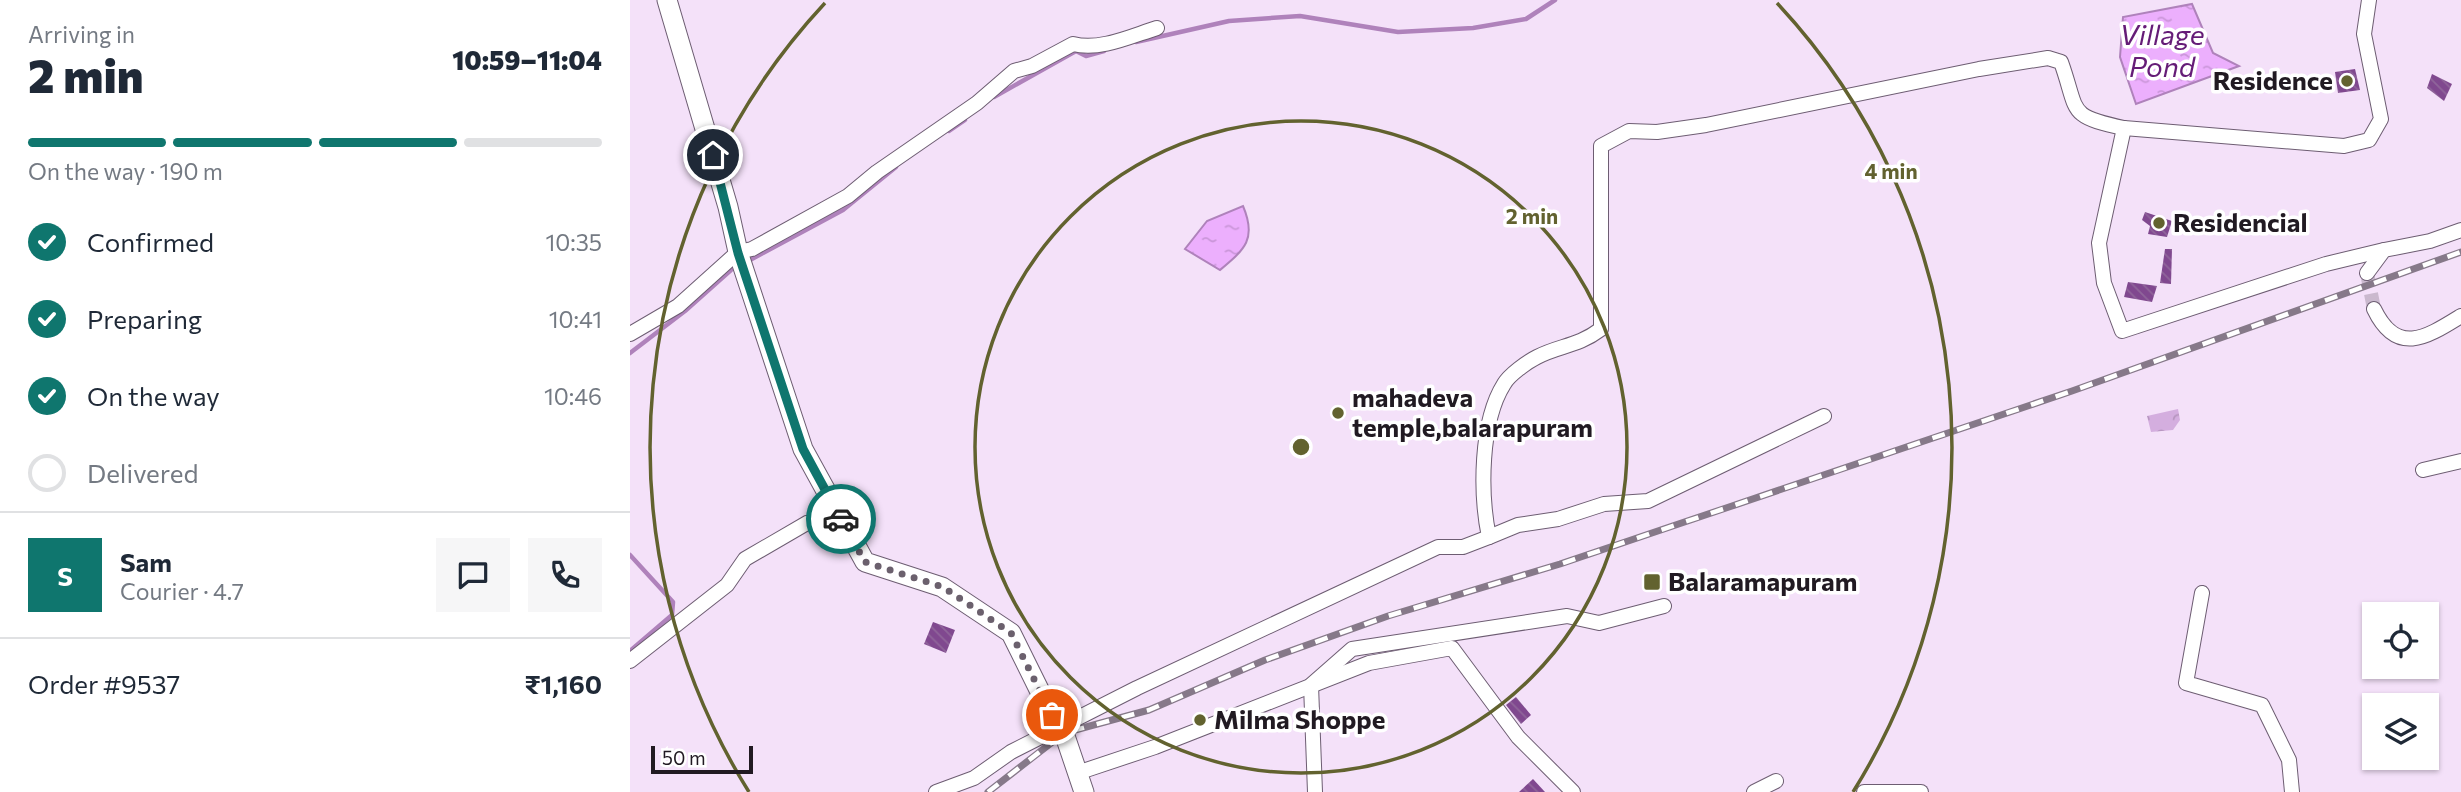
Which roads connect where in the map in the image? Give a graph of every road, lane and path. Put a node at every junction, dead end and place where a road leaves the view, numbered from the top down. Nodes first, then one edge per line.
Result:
1 (667, 0) edge
2 (2370, 0) edge
3 (1157, 27) dead end
4 (2124, 128) junction
5 (2461, 230) edge
6 (2384, 250) junction
7 (738, 253) junction
8 (2367, 273) dead end
9 (2374, 309) tunnel mouth
10 (2461, 316) edge
11 (630, 334) edge
12 (1824, 416) dead end
13 (2461, 461) edge
14 (2423, 470) dead end
15 (841, 519) junction
16 (1489, 537) junction
17 (2202, 593) dead end
18 (1664, 606) dead end
19 (630, 661) edge
20 (1311, 685) junction
21 (1058, 728) junction
22 (1077, 773) junction
23 (1776, 782) dead end
24 (936, 792) edge
25 (1084, 792) edge
26 (1315, 792) edge
27 (1573, 792) edge
28 (1754, 792) edge
29 (1864, 792) edge
30 (1922, 792) edge
31 (2292, 792) edge

1 - 7 main road
2 - 4 street
3 - 7 street
4 - 6 street
4 - 16 street
5 - 6 street
6 - 8 street
7 - 11 street
7 - 15 main road
9 - 10 street
12 - 16 street
13 - 14 street
15 - 19 street
15 - 21 main road
16 - 21 street
17 - 31 street
18 - 20 street
20 - 22 street
20 - 26 street
20 - 27 street
21 - 22 main road
21 - 24 street
22 - 25 main road
23 - 28 street
29 - 30 street

